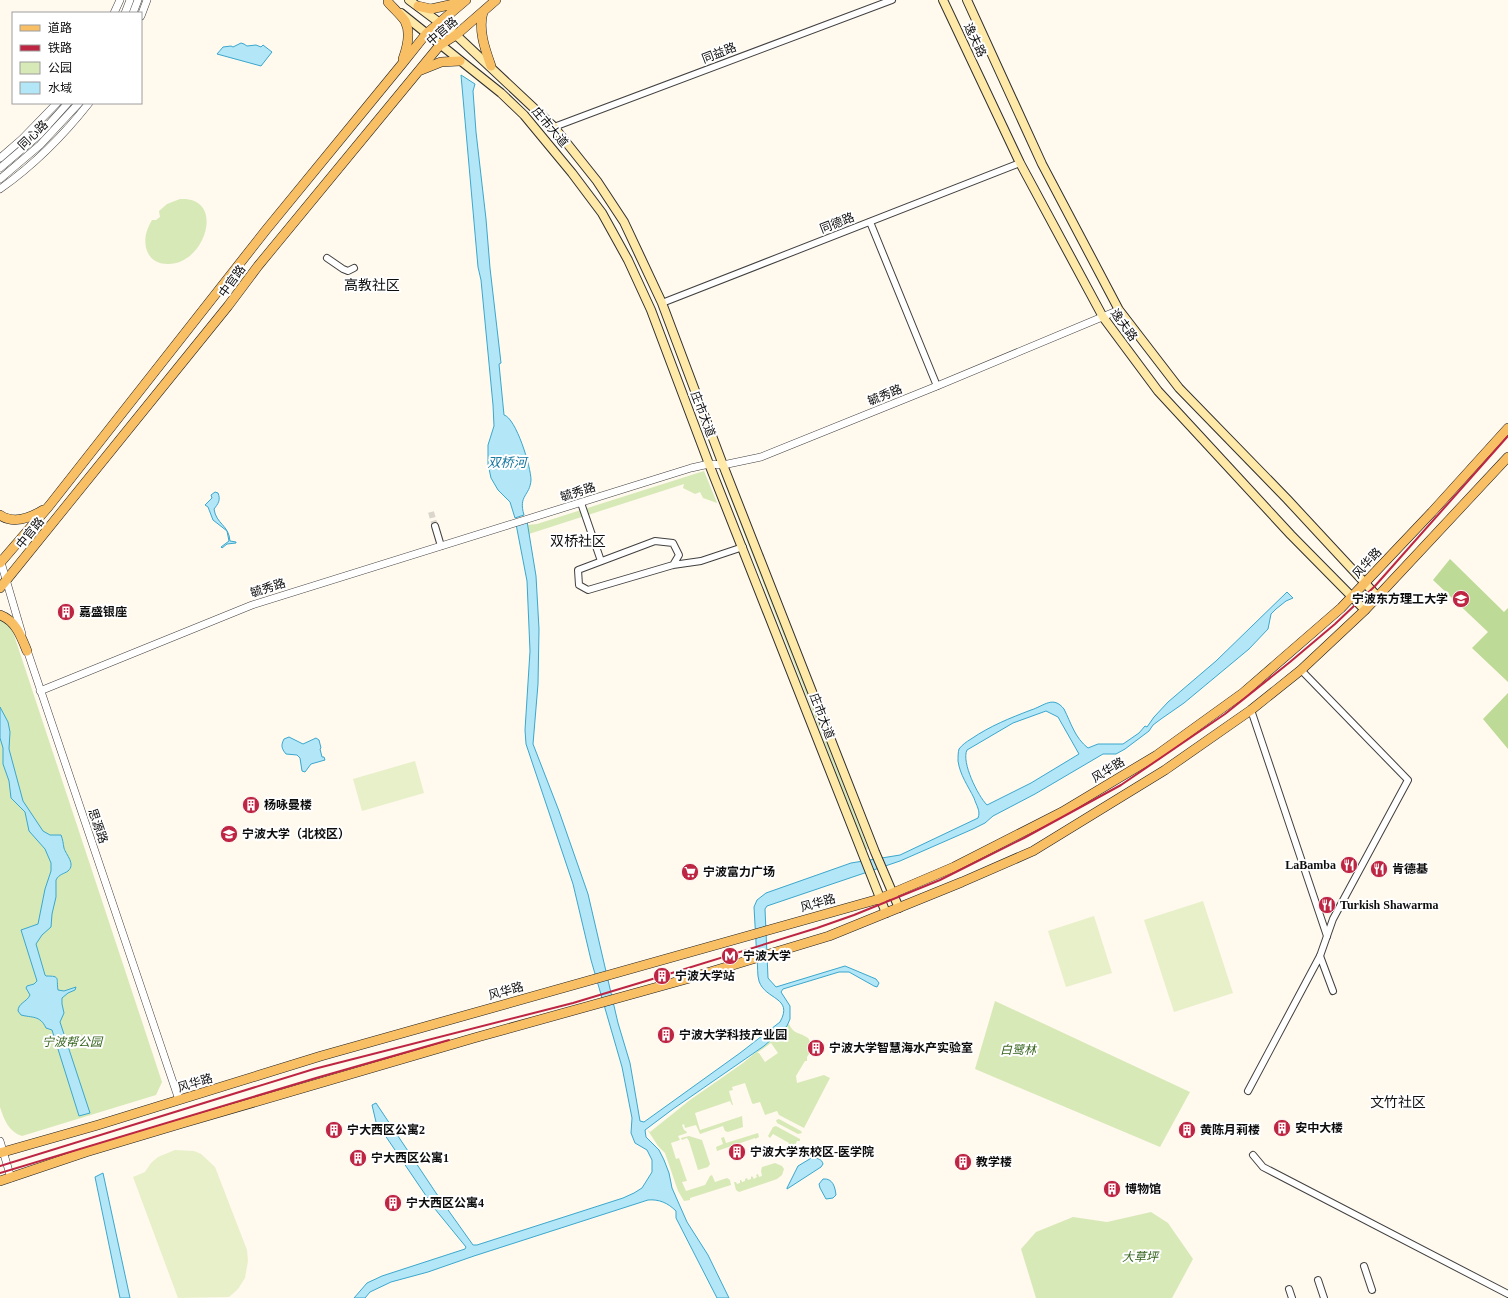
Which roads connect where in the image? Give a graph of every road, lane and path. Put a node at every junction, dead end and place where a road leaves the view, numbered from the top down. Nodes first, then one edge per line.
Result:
1 (120, 0) edge
2 (130, 0) edge
3 (138, 0) edge
4 (147, 0) edge
5 (409, 0) edge
6 (466, 0) edge
7 (496, 0) edge
8 (892, 0) edge
9 (943, 0) edge
10 (967, 0) edge
11 (386, 1) edge
12 (418, 6) junction
13 (114, 12) edge
14 (125, 12) edge
15 (133, 12) edge
16 (483, 12) junction
17 (142, 13) edge
18 (441, 22) junction
19 (426, 34) junction
20 (456, 35) junction
21 (440, 45) junction
22 (460, 61) junction
23 (402, 64) junction
24 (491, 66) junction
25 (418, 72) junction
26 (56, 104) edge
27 (67, 104) edge
28 (77, 104) edge
29 (88, 104) edge
30 (554, 127) junction
31 (0, 158) edge
32 (1020, 163) junction
33 (0, 168) edge
34 (0, 179) edge
35 (0, 189) edge
36 (870, 222) junction
37 (327, 258) dead end
38 (354, 268) dead end
39 (662, 303) junction
40 (1119, 310) junction
41 (1103, 317) junction
42 (937, 386) junction
43 (1508, 428) edge
44 (1508, 457) edge
45 (709, 464) junction
46 (723, 465) junction
47 (581, 503) junction
48 (49, 506) junction
49 (0, 515) edge
50 (435, 526) tunnel mouth
51 (441, 546) junction
52 (742, 547) junction
53 (0, 561) edge
54 (601, 561) junction
55 (673, 565) junction
56 (1365, 583) junction
57 (3, 585) edge
58 (1377, 596) junction
59 (1352, 597) junction
60 (1364, 610) junction
61 (0, 615) edge
62 (27, 651) junction
63 (1301, 670) junction
64 (40, 691) junction
65 (1251, 710) junction
66 (893, 894) junction
67 (879, 899) junction
68 (899, 908) junction
69 (886, 913) junction
70 (1327, 936) junction
71 (1320, 956) junction
72 (1334, 991) dead end
73 (1248, 1091) dead end
74 (179, 1100) junction
75 (0, 1141) edge
76 (2, 1152) edge
77 (1253, 1155) dead end
78 (11, 1178) junction
79 (0, 1181) edge
80 (1364, 1266) dead end
81 (1318, 1280) dead end
82 (1289, 1289) dead end
83 (1372, 1290) dead end
84 (1508, 1294) edge
85 (1292, 1298) edge
86 (1324, 1298) edge

1 - 13 street
2 - 14 street
3 - 15 street
4 - 17 street
5 - 12 main road, 庄市大道
6 - 12 main road
6 - 18 main road, 中官路
7 - 16 main road, 中官路
8 - 30 street, 同益路
9 - 32 main road, 逸夫路
10 - 40 main road, 逸夫路
11 - 19 main road, 庄市大道
11 - 23 main road
12 - 18 main road, 庄市大道
16 - 20 main road, 中官路
16 - 24 main road
18 - 19 main road, 中官路
18 - 20 main road, 庄市大道
19 - 21 main road, 庄市大道
19 - 23 main road, 中官路
20 - 21 main road, 中官路
20 - 24 main road, 庄市大道
21 - 22 main road, 庄市大道
21 - 25 main road, 中官路
22 - 25 main road
22 - 45 main road, 庄市大道
23 - 48 main road, 中官路
24 - 30 main road, 庄市大道
25 - 57 main road, 中官路
26 - 31 street
27 - 33 street, 同心路
28 - 34 street, 同心路
29 - 35 street
30 - 39 main road, 庄市大道
32 - 36 street, 同德路
32 - 41 main road, 逸夫路
36 - 39 street, 同德路
36 - 42 street
37 - 38 street
39 - 46 main road, 庄市大道
40 - 41 street, 毓秀路
40 - 56 main road, 逸夫路
41 - 42 street, 毓秀路
41 - 59 main road, 逸夫路
42 - 46 street, 毓秀路
43 - 56 main road, 风华路
44 - 58 main road
45 - 46 street, 毓秀路
45 - 47 street, 毓秀路
45 - 52 main road, 庄市大道
46 - 66 main road, 庄市大道
47 - 51 street, 毓秀路
47 - 54 street
48 - 49 main road
48 - 53 main road, 中官路
50 - 51 street
51 - 64 street, 毓秀路
52 - 55 street
52 - 67 main road, 庄市大道
53 - 57 street, 思源路
54 - 55 street
54 - 55 street
56 - 58 main road, 逸夫路
56 - 59 main road, 风华路
57 - 62 street, 思源路
58 - 60 main road
59 - 60 main road, 逸夫路
59 - 66 main road, 风华路
60 - 63 main road
61 - 62 main road
62 - 64 street, 思源路
63 - 65 main road
63 - 70 street
64 - 74 street, 思源路
65 - 68 main road
65 - 70 street
66 - 67 main road, 风华路
66 - 68 main road, 庄市大道
67 - 69 main road, 庄市大道
67 - 74 main road, 风华路
68 - 69 main road
69 - 78 main road
70 - 71 street
71 - 72 street
71 - 73 street
74 - 76 main road, 风华路
75 - 76 street
76 - 78 street
77 - 84 street
78 - 79 main road
80 - 83 street
81 - 86 street
82 - 85 street

